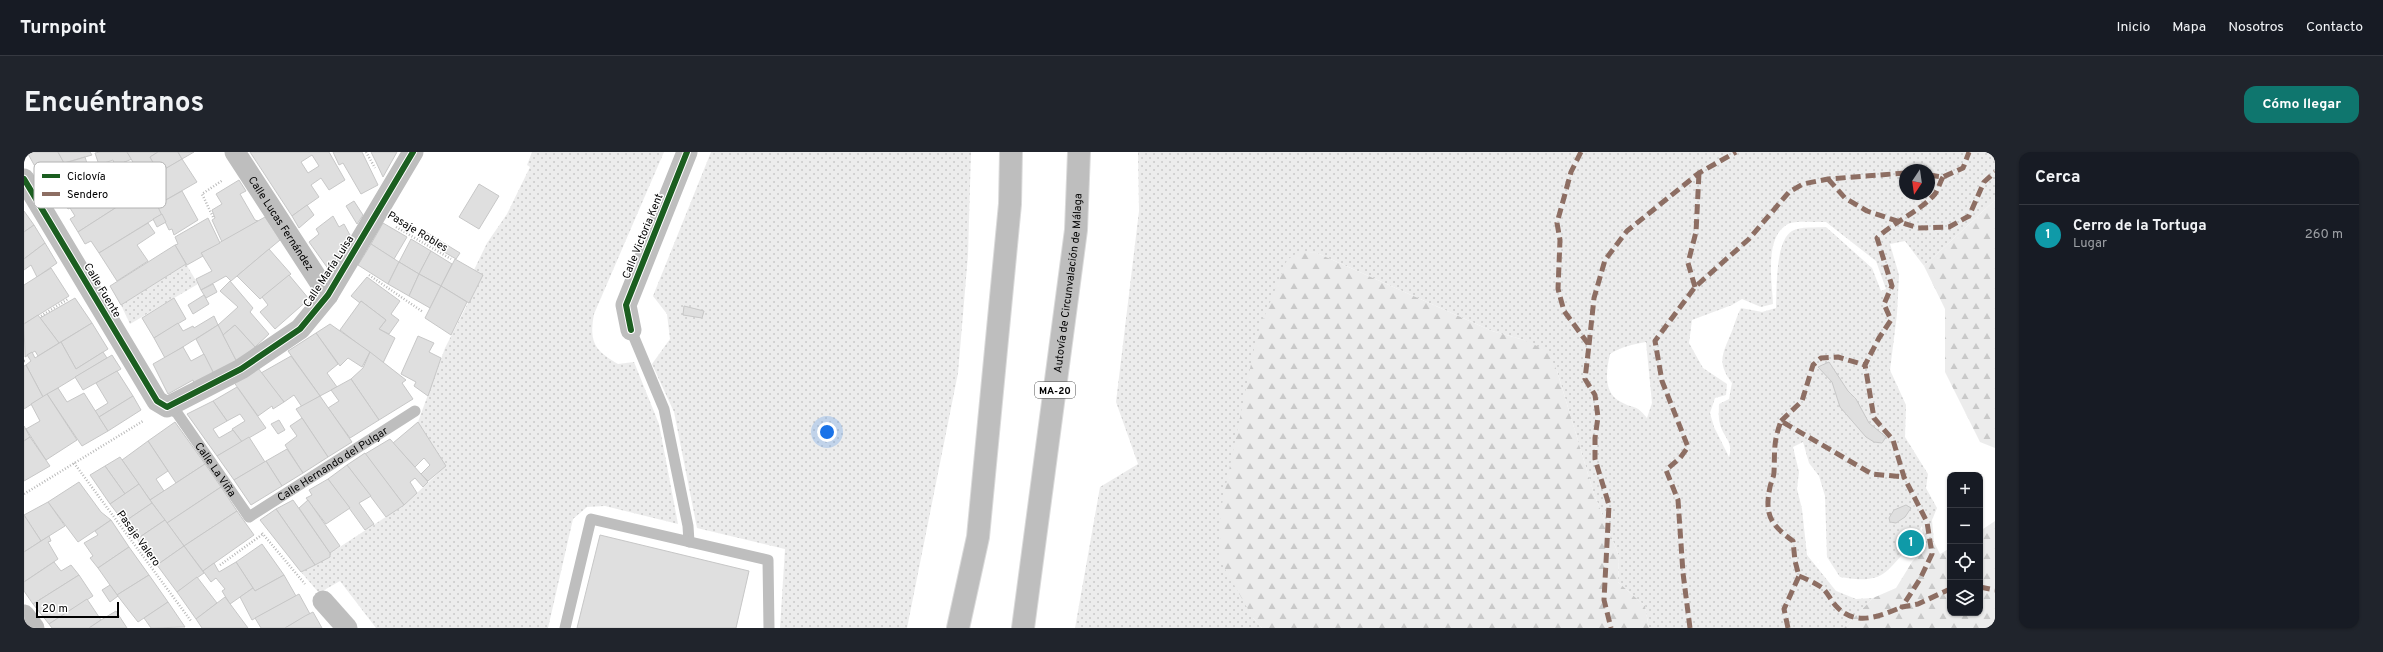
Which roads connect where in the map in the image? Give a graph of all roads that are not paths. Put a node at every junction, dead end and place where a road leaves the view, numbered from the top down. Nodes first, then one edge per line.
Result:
1 (235, 152) edge
2 (413, 152) edge
3 (687, 152) edge
4 (1011, 152) edge
5 (1079, 152) edge
6 (24, 179) edge
7 (34, 195) edge
8 (42, 208) edge
9 (328, 295) junction
10 (630, 330) joint
11 (167, 407) junction
12 (414, 411) dead end
13 (249, 516) joint
14 (689, 542) junction
15 (322, 601) road end
16 (24, 615) edge
17 (34, 628) edge
18 (347, 628) edge
19 (565, 628) edge
20 (769, 628) edge
21 (958, 628) edge
22 (1023, 628) edge

1 - 9 street, Calle Lucas Fernández
2 - 9 street, Calle María Luisa
3 - 10 street, Calle Victoria Kent
4 - 21 highway
5 - 22 highway, Autovía de Circunvalación de Málaga / MA-20
6 - 7 street, Calle Fuente
8 - 11 street, Calle Fuente
9 - 11 street, Calle María Luisa
10 - 14 lane
11 - 13 lane, Calle La Viña
12 - 13 lane, Calle Hernando del Pulgar
14 - 19 lane
14 - 20 lane
15 - 18 street
16 - 17 street

